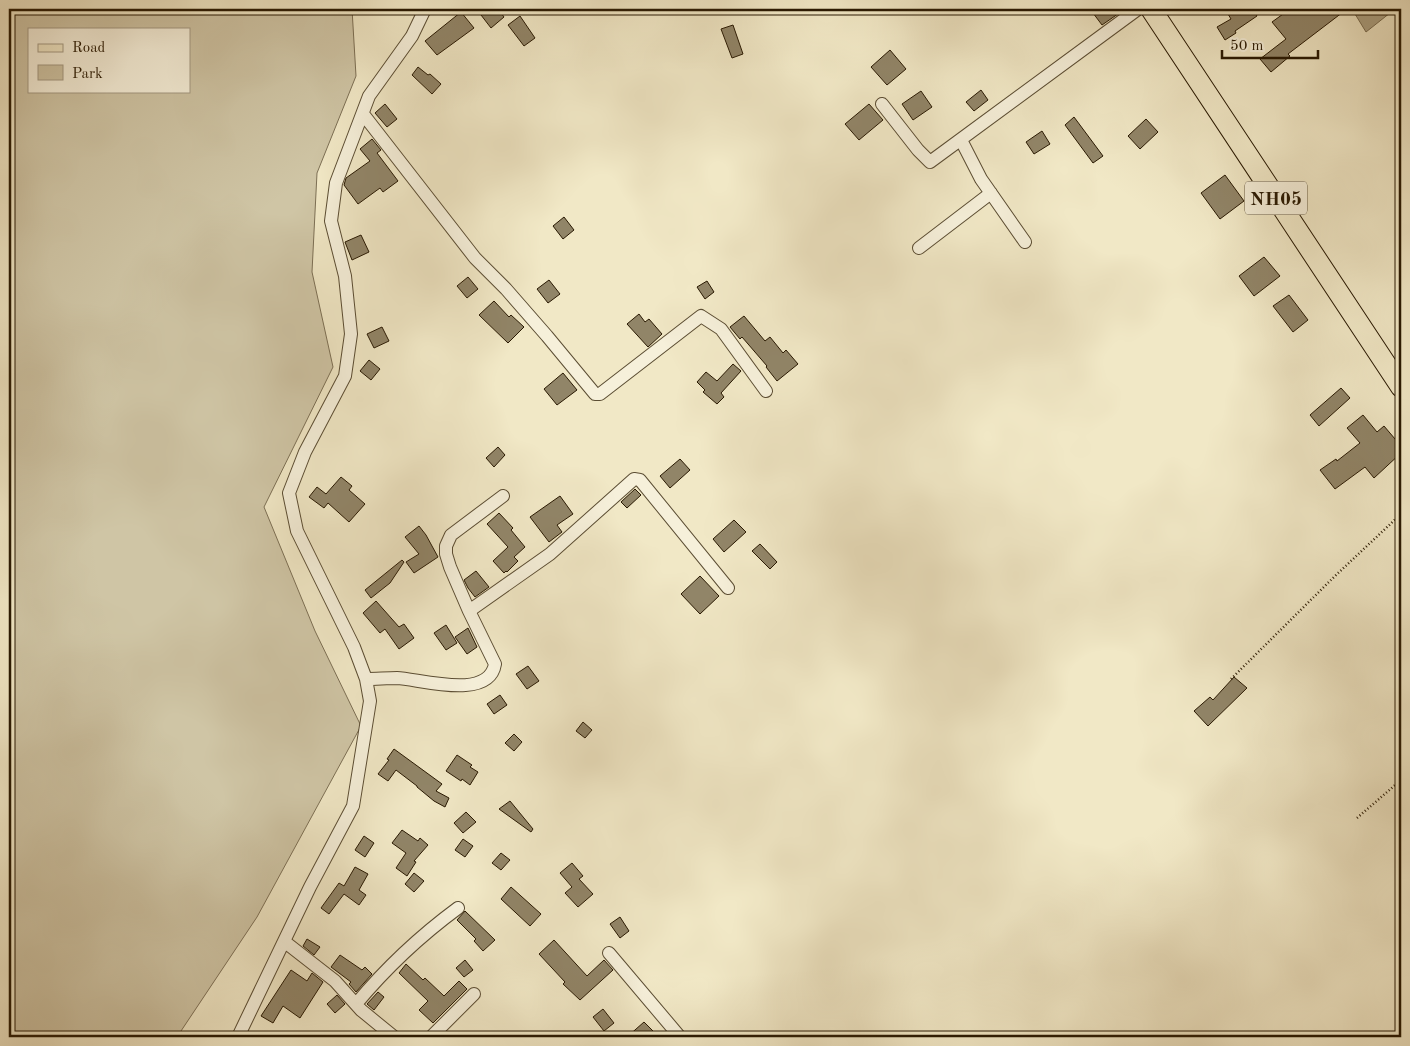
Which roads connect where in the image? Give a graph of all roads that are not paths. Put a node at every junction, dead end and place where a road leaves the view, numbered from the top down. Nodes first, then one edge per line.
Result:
1 (425, 9) edge
2 (1138, 9) edge
3 (1151, 9) edge
4 (882, 104) dead end
5 (363, 114) junction
6 (961, 140) junction
7 (991, 193) junction
8 (1025, 242) dead end
9 (919, 248) dead end
10 (1401, 387) edge
11 (766, 391) dead end
12 (503, 496) dead end
13 (728, 588) dead end
14 (469, 611) junction
15 (366, 679) junction
16 (458, 908) dead end
17 (285, 942) junction
18 (609, 953) dead end
19 (474, 994) dead end
20 (356, 1004) junction
21 (440, 1035) edge
22 (238, 1037) edge
23 (394, 1037) edge
24 (680, 1037) edge

1 - 5 street
2 - 6 street
3 - 10 main road, NH05
4 - 6 street
5 - 11 street
5 - 15 street
6 - 7 street
7 - 8 street
7 - 9 street
12 - 14 street
13 - 14 street
14 - 15 street
15 - 17 street
16 - 20 street
17 - 20 street
17 - 22 street
18 - 24 street
19 - 21 street
20 - 23 street

